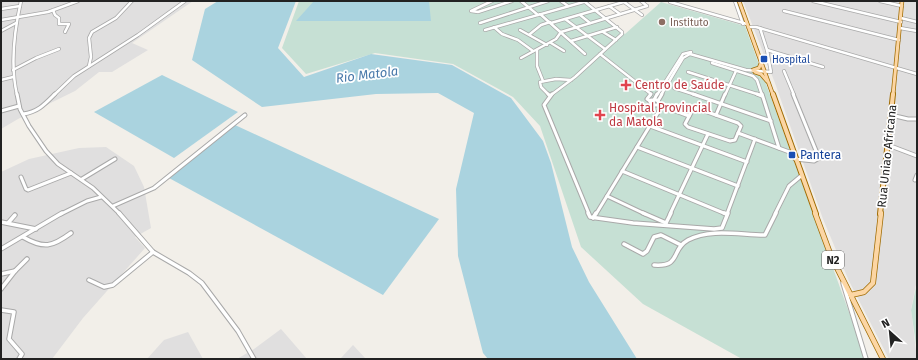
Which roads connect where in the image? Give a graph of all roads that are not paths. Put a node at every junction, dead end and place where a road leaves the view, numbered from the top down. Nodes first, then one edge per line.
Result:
1 (21, 1) edge
2 (67, 1) edge
3 (78, 1) edge
4 (132, 1) edge
5 (185, 1) edge
6 (492, 1) edge
7 (512, 1) edge
8 (521, 1) edge
9 (548, 1) edge
10 (561, 1) edge
11 (627, 1) edge
12 (641, 1) edge
13 (671, 1) edge
14 (735, 1) edge
15 (739, 1) edge
16 (813, 1) edge
17 (880, 1) edge
18 (902, 1) edge
19 (584, 2) edge
20 (624, 2) junction
21 (20, 6) junction
22 (63, 6) junction
23 (568, 6) junction
24 (610, 6) junction
25 (902, 6) junction
26 (528, 7) junction
27 (1, 9) edge
28 (53, 10) junction
29 (595, 10) junction
30 (635, 10) junction
31 (784, 11) dead end
32 (620, 14) junction
33 (539, 15) junction
34 (580, 15) junction
35 (642, 15) dead end
36 (17, 18) junction
37 (565, 19) junction
38 (606, 19) junction
39 (1, 20) edge
40 (901, 20) junction
41 (917, 22) edge
42 (16, 23) junction
43 (480, 23) dead end
44 (550, 23) junction
45 (590, 23) junction
46 (743, 24) junction
47 (748, 26) junction
48 (494, 27) junction
49 (617, 27) junction
50 (576, 28) junction
51 (760, 28) junction
52 (900, 28) junction
53 (485, 30) dead end
54 (520, 30) dead end
55 (1, 31) edge
56 (917, 31) edge
57 (65, 32) dead end
58 (560, 32) junction
59 (603, 32) junction
60 (530, 34) junction
61 (586, 36) junction
62 (616, 40) junction
63 (899, 40) junction
64 (571, 41) junction
65 (551, 43) junction
66 (547, 45) junction
67 (59, 49) dead end
68 (605, 49) junction
69 (537, 50) junction
70 (767, 50) junction
71 (534, 51) junction
72 (564, 51) dead end
73 (585, 54) dead end
74 (600, 54) junction
75 (521, 58) dead end
76 (761, 62) junction
77 (712, 64) dead end
78 (89, 66) junction
79 (823, 67) dead end
80 (896, 67) junction
81 (13, 70) junction
82 (736, 71) junction
83 (754, 71) junction
84 (764, 71) junction
85 (784, 71) dead end
86 (688, 72) dead end
87 (917, 74) edge
88 (13, 77) junction
89 (1, 80) edge
90 (571, 80) junction
91 (543, 82) junction
92 (769, 83) junction
93 (730, 85) junction
94 (674, 88) dead end
95 (550, 96) junction
96 (763, 96) junction
97 (654, 100) junction
98 (650, 101) junction
99 (658, 101) junction
100 (721, 104) junction
101 (19, 106) junction
102 (660, 106) junction
103 (1, 111) edge
104 (23, 114) junction
105 (246, 115) dead end
106 (716, 115) junction
107 (890, 115) junction
108 (689, 116) junction
109 (917, 119) edge
110 (771, 121) junction
111 (650, 126) junction
112 (738, 133) junction
113 (708, 134) junction
114 (755, 139) junction
115 (888, 145) junction
116 (702, 146) junction
117 (637, 148) junction
118 (779, 148) junction
119 (792, 153) junction
120 (917, 156) edge
121 (115, 159) dead end
122 (795, 159) junction
123 (747, 162) junction
124 (692, 168) junction
125 (622, 171) junction
126 (71, 173) junction
127 (917, 175) edge
128 (801, 176) junction
129 (21, 177) dead end
130 (82, 179) junction
131 (915, 180) dead end
132 (738, 186) junction
133 (98, 193) junction
134 (679, 194) junction
135 (607, 196) junction
136 (101, 197) junction
137 (94, 199) junction
138 (113, 206) junction
139 (727, 214) junction
140 (15, 215) dead end
141 (593, 218) junction
142 (1, 222) edge
143 (8, 223) junction
144 (666, 224) junction
145 (36, 229) junction
146 (71, 233) dead end
147 (23, 237) junction
148 (624, 244) dead end
149 (681, 245) junction
150 (1, 249) edge
151 (153, 252) junction
152 (27, 259) dead end
153 (654, 265) dead end
154 (15, 271) junction
155 (1, 274) edge
156 (841, 277) junction
157 (89, 280) dead end
158 (1, 289) edge
159 (851, 295) junction
160 (1, 310) edge
161 (253, 357) edge
162 (19, 359) edge
163 (247, 359) edge
164 (866, 359) edge
165 (883, 359) edge

1 - 21 street
2 - 22 street
3 - 22 street
4 - 78 street
5 - 78 street
6 - 7 street
8 - 26 street
9 - 26 street
10 - 23 street
11 - 20 street
12 - 30 street
13 - 46 street
14 - 46 street
15 - 47 main road, N2
16 - 40 street
17 - 25 street
18 - 25 main road, Rua Uniao Africana
19 - 23 street
19 - 29 street
20 - 24 street
20 - 30 street
21 - 27 street
21 - 36 street
22 - 28 street
23 - 33 street
24 - 29 street
24 - 32 street
25 - 40 main road, Rua Uniao Africana
26 - 33 street
26 - 43 street
28 - 36 street
28 - 57 street
29 - 34 street
29 - 38 street
30 - 32 street
30 - 35 street
31 - 63 street
32 - 38 street
33 - 44 street
33 - 48 street
34 - 37 street
34 - 45 street
36 - 39 street
36 - 42 street
37 - 44 street
37 - 50 street
38 - 45 street
38 - 49 street
40 - 41 street
40 - 52 main road, Rua Uniao Africana
42 - 55 street
42 - 81 street
44 - 58 street
44 - 60 street
45 - 50 street
46 - 47 street
47 - 51 street
47 - 76 main road, N2
48 - 53 street
48 - 71 street
49 - 59 street
49 - 62 street
50 - 58 street
50 - 61 street
51 - 70 street
51 - 80 street
52 - 56 street
52 - 63 main road, Rua Uniao Africana
54 - 60 street
58 - 64 street
58 - 65 street
59 - 61 street
59 - 62 street
60 - 66 street
61 - 64 street
61 - 68 street
62 - 68 street
63 - 80 main road, Rua Uniao Africana
64 - 73 street
65 - 66 street
65 - 72 street
66 - 69 street
67 - 81 street
68 - 74 street
69 - 71 street
69 - 91 street
70 - 79 street
70 - 84 street
71 - 75 street
74 - 90 street
74 - 98 street
76 - 83 main road
76 - 84 main road, N2
77 - 82 street
78 - 104 street
80 - 87 street
80 - 107 main road, Rua Uniao Africana
81 - 88 street
82 - 93 street
82 - 96 street
83 - 84 street
83 - 92 main road
83 - 97 street
83 - 99 street
84 - 92 main road, N2
85 - 122 street
86 - 93 street
88 - 89 street
88 - 101 street
90 - 91 street
90 - 95 street
91 - 95 street
92 - 119 main road, N2
93 - 96 street
93 - 100 street
94 - 100 street
95 - 141 street
96 - 110 street
97 - 98 street
97 - 99 street
98 - 102 street
99 - 102 street
100 - 106 street
100 - 110 street
101 - 103 street
101 - 104 street
102 - 108 street
102 - 111 street
104 - 126 street
105 - 138 street
106 - 108 street
106 - 112 street
107 - 109 street
107 - 115 main road, Rua Uniao Africana
108 - 113 street
110 - 118 street
111 - 116 street
111 - 117 street
112 - 113 street
112 - 114 street
113 - 116 street
114 - 118 street
114 - 123 street
115 - 120 street
115 - 159 main road, Rua Uniao Africana
116 - 123 street
116 - 124 street
117 - 124 street
117 - 125 street
118 - 119 street
119 - 122 main road, N2
121 - 130 street
122 - 128 main road, N2
123 - 132 street
124 - 132 street
124 - 134 street
125 - 134 street
125 - 135 street
126 - 129 street
126 - 130 street
127 - 131 street
128 - 149 street
128 - 156 main road, N2
130 - 133 street
132 - 139 street
133 - 136 street
133 - 137 street
134 - 139 street
134 - 144 street
135 - 141 street
135 - 144 street
136 - 137 street
136 - 138 street
137 - 145 street
138 - 151 street
139 - 144 street
140 - 143 street
141 - 144 street
142 - 143 street
143 - 145 street
145 - 147 street
146 - 147 street
147 - 150 street
148 - 149 street
149 - 153 street
151 - 157 street
151 - 161 street
152 - 154 street
154 - 155 street
154 - 158 street
156 - 159 main road, N2
156 - 164 street
159 - 165 main road, N2
160 - 162 street
161 - 163 street

